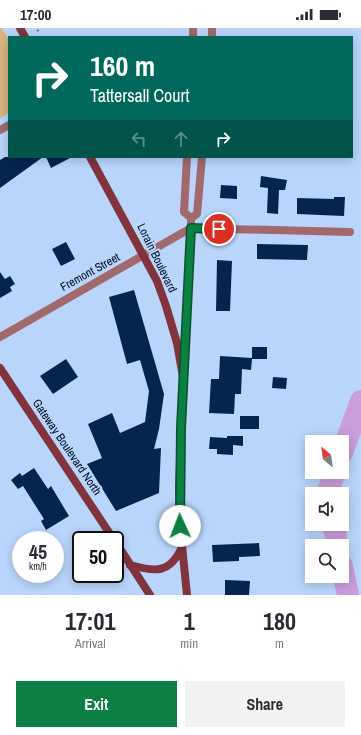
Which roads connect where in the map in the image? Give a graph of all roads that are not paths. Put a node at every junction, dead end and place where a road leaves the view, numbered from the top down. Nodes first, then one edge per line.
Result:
1 (91, 158) edge
2 (187, 158) edge
3 (202, 158) edge
4 (191, 218) junction
5 (191, 228) junction
6 (350, 232) dead end
7 (144, 256) junction
8 (0, 337) edge
9 (0, 368) edge
10 (184, 377) junction
11 (108, 531) edge
12 (182, 546) junction
13 (124, 555) edge
14 (130, 564) junction
15 (150, 595) edge
16 (187, 595) edge

1 - 7 main road, Lorain Boulevard
2 - 4 street
3 - 4 street
4 - 5 street
5 - 6 street
5 - 7 street, Fremont Street
5 - 10 street
7 - 8 street, Fremont Street
7 - 10 main road, Lorain Boulevard
9 - 11 main road, Gateway Boulevard North
10 - 12 main road, Lorain Boulevard
12 - 14 main road
12 - 16 main road, Lorain Boulevard
13 - 14 main road, Gateway Boulevard North
14 - 15 main road, Gateway Boulevard North

